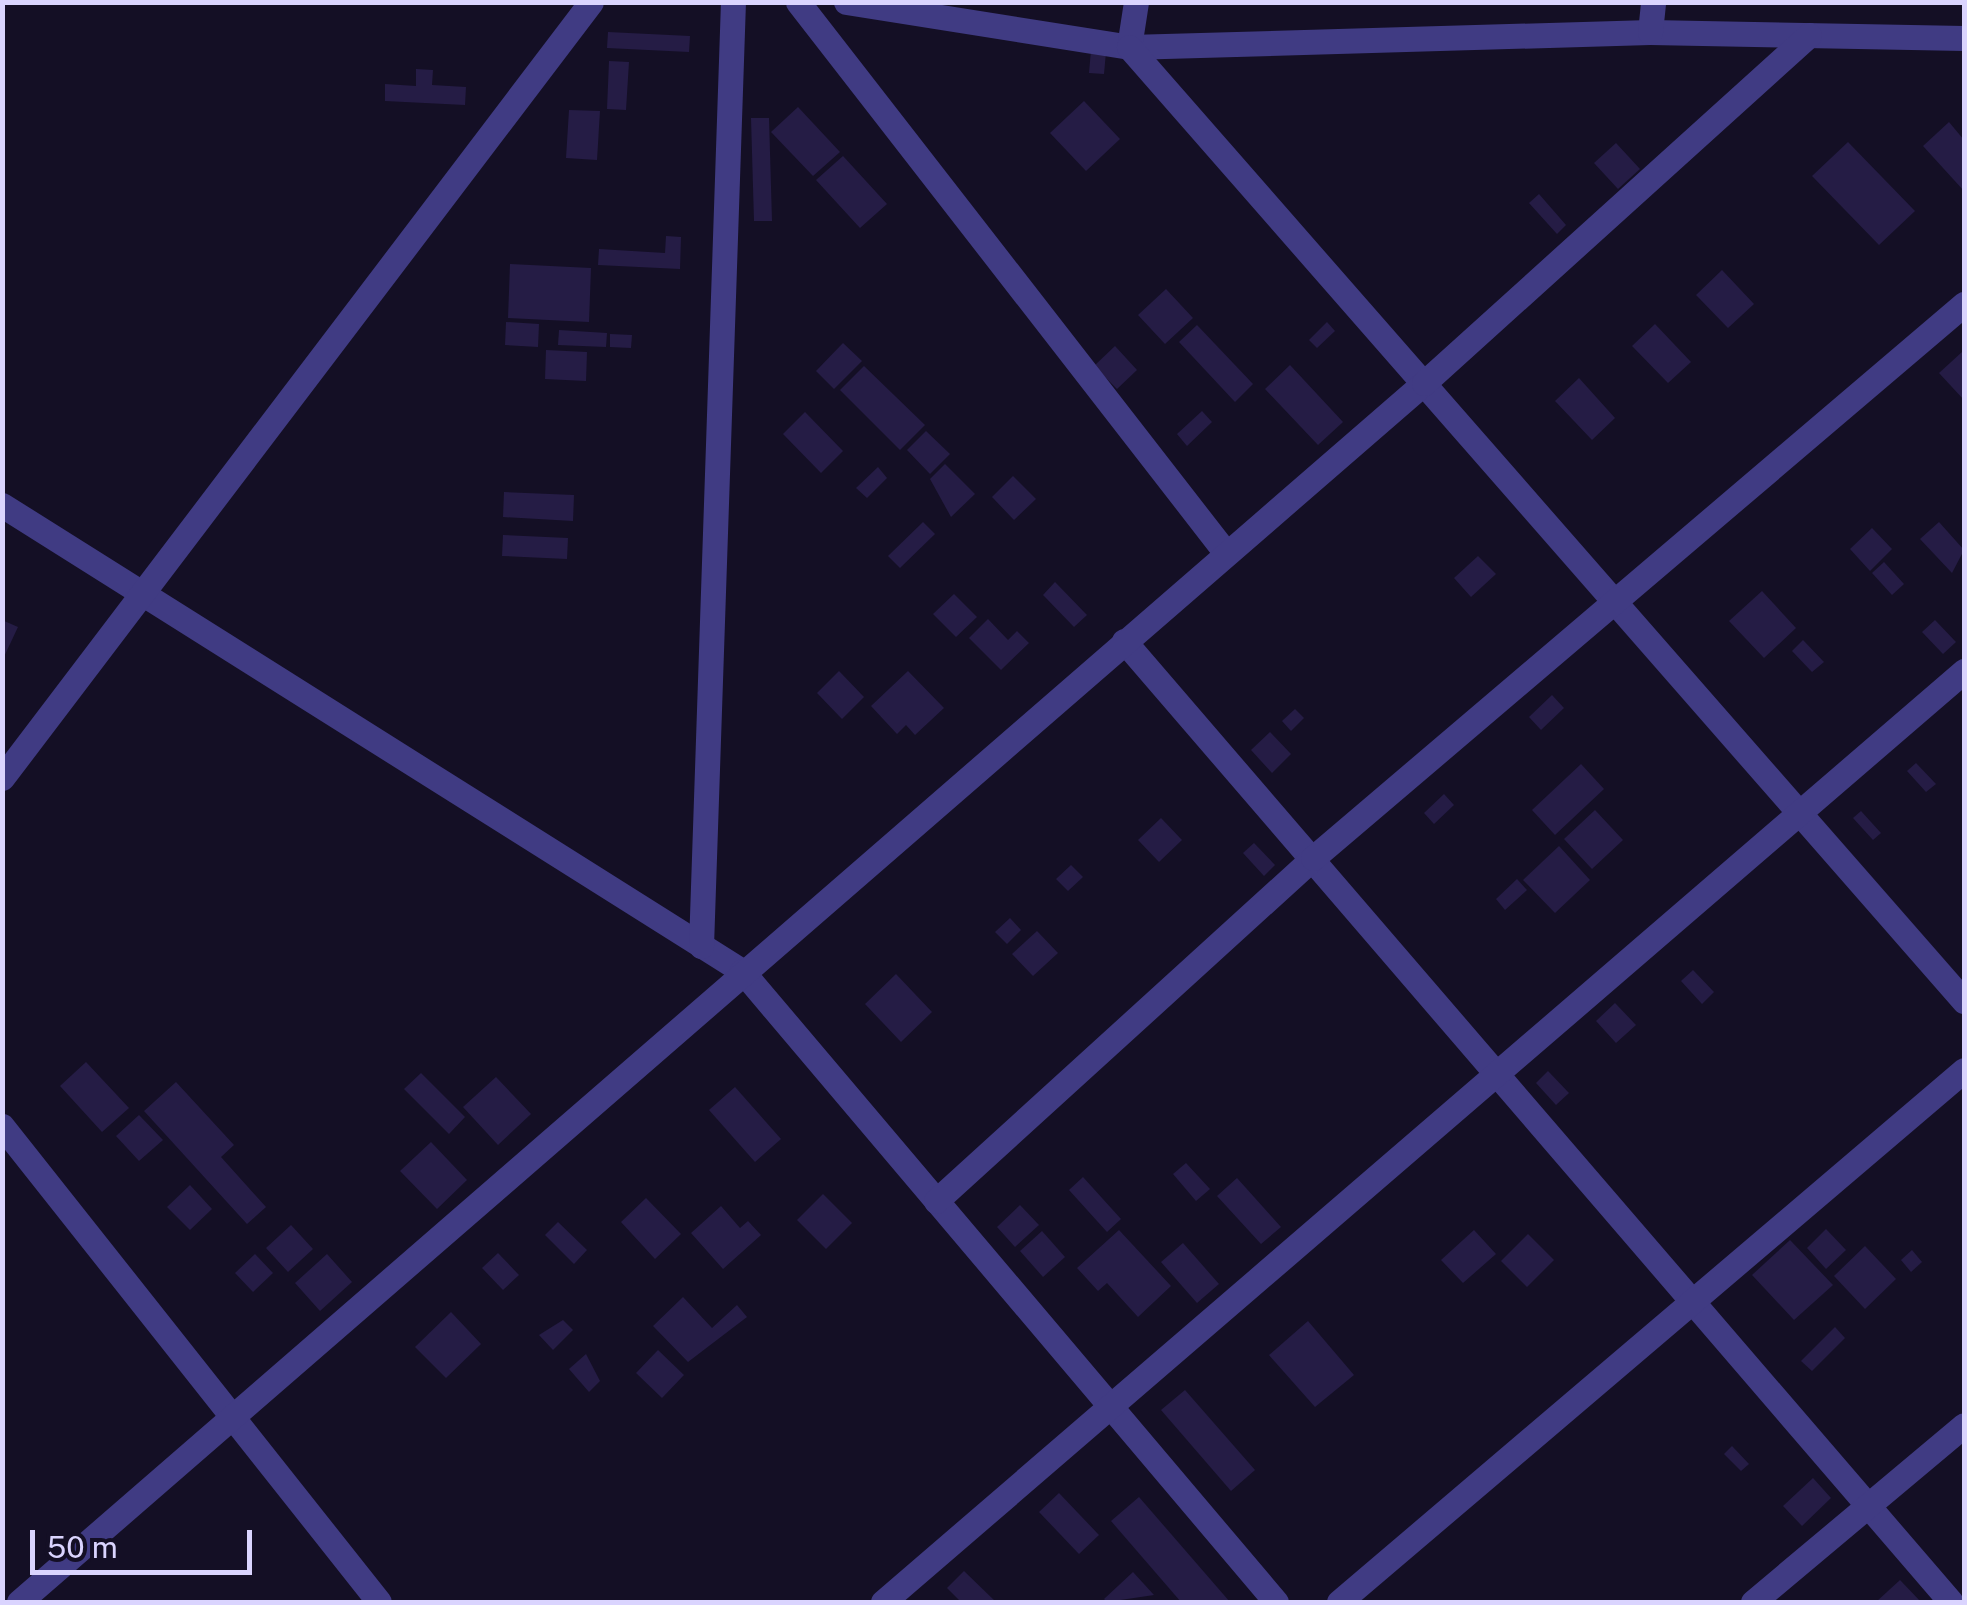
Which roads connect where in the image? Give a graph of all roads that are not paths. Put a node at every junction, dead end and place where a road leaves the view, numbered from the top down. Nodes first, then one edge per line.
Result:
1 (591, 2) edge
2 (733, 2) edge
3 (798, 2) edge
4 (846, 2) edge
5 (1136, 2) edge
6 (1653, 2) edge
7 (1650, 32) junction
8 (1809, 35) junction
9 (1964, 38) edge
10 (1129, 47) junction
11 (1964, 304) edge
12 (1424, 384) junction
13 (2, 505) edge
14 (1226, 553) junction
15 (142, 595) junction
16 (1616, 602) junction
17 (1124, 642) junction
18 (1964, 671) edge
19 (2, 778) edge
20 (1800, 814) junction
21 (1313, 858) junction
22 (702, 946) junction
23 (742, 971) junction
24 (1964, 1001) edge
25 (1964, 1070) edge
26 (1497, 1073) junction
27 (2, 1126) edge
28 (936, 1201) junction
29 (1692, 1301) junction
30 (1110, 1406) junction
31 (234, 1420) junction
32 (1964, 1425) edge
33 (1868, 1506) junction
34 (19, 1602) edge
35 (379, 1602) edge
36 (883, 1602) edge
37 (1276, 1602) edge
38 (1338, 1602) edge
39 (1754, 1602) edge
40 (1951, 1602) edge

1 - 15 street
2 - 22 street
3 - 14 street
4 - 10 street
5 - 10 street
6 - 7 street
7 - 8 street
7 - 10 street
8 - 9 street
8 - 12 street
10 - 12 street
11 - 16 street
12 - 14 street
12 - 16 street
13 - 15 street
14 - 17 street
15 - 19 street
15 - 22 street
16 - 20 street
16 - 21 street
17 - 21 street
17 - 23 street
18 - 20 street
20 - 24 street
20 - 26 street
21 - 26 street
21 - 28 street
22 - 23 street
23 - 28 street
23 - 31 street
25 - 29 street
26 - 29 street
26 - 30 street
27 - 31 street
28 - 30 street
29 - 33 street
29 - 38 street
30 - 36 street
30 - 37 street
31 - 34 street
31 - 35 street
32 - 33 street
33 - 39 street
33 - 40 street

